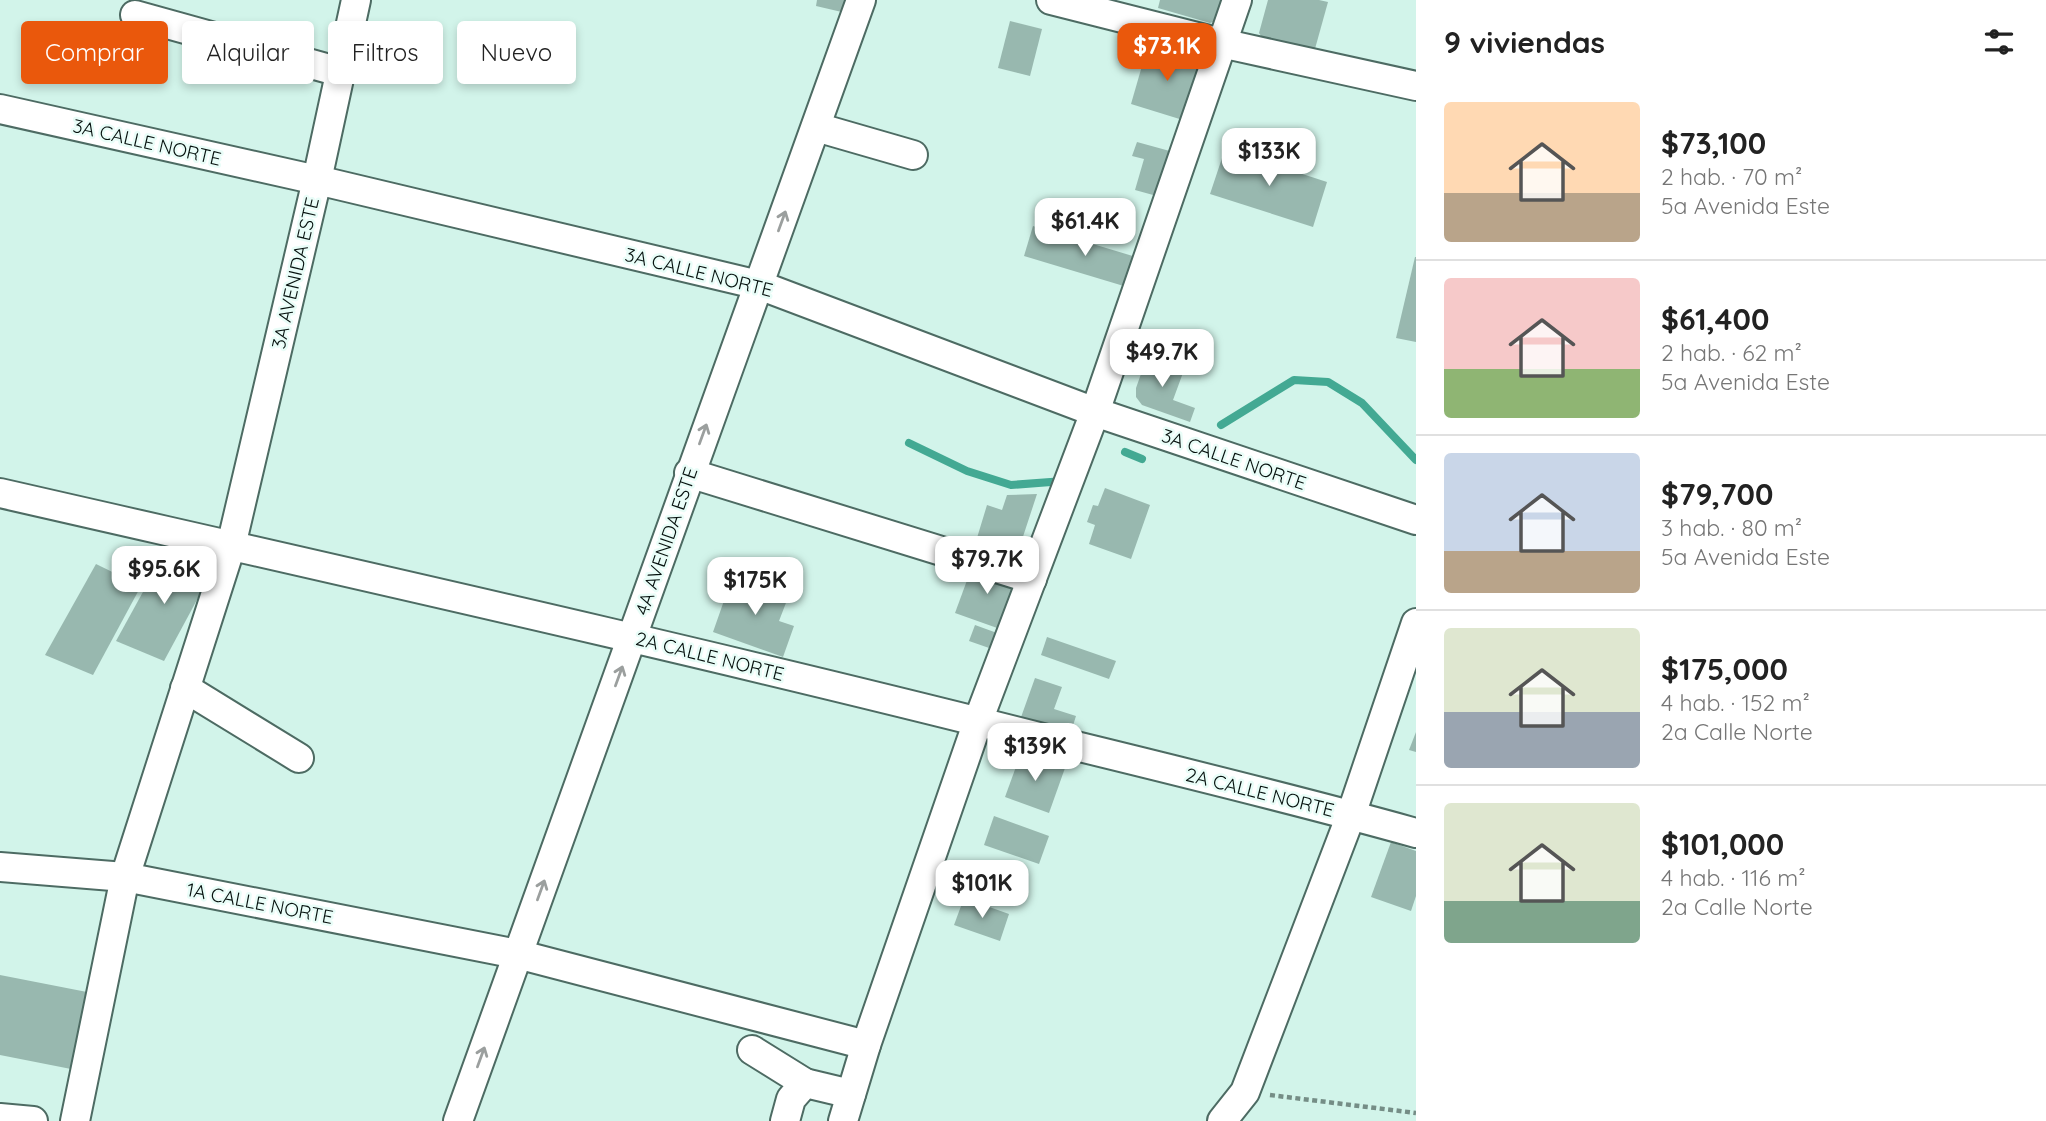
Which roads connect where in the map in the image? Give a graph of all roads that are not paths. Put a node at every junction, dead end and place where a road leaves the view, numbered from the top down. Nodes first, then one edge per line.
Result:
1 (356, 0) edge
2 (861, 0) edge
3 (1051, 0) edge
4 (1237, 0) edge
5 (135, 15) dead end
6 (351, 21) edge
7 (1222, 43) junction
8 (328, 69) edge
9 (337, 84) edge
10 (1416, 86) edge
11 (0, 109) edge
12 (816, 127) junction
13 (913, 155) dead end
14 (317, 180) junction
15 (759, 285) junction
16 (1095, 412) junction
17 (689, 473) junction
18 (0, 494) edge
19 (1416, 520) edge
20 (231, 546) junction
21 (1032, 579) junction
22 (1416, 623) edge
23 (633, 638) junction
24 (1408, 677) edge
25 (185, 688) junction
26 (978, 721) junction
27 (299, 758) dead end
28 (1352, 815) junction
29 (1416, 833) edge
30 (0, 867) edge
31 (125, 877) junction
32 (517, 954) junction
33 (866, 1045) junction
34 (752, 1051) dead end
35 (805, 1083) junction
36 (851, 1094) junction
37 (0, 1118) edge
38 (33, 1121) edge
39 (75, 1121) edge
40 (458, 1121) edge
41 (785, 1121) edge
42 (843, 1121) edge
43 (1222, 1121) edge

1 - 6 street, 3A AVENIDA ESTE
2 - 12 street, 4A AVENIDA ESTE
3 - 7 street
4 - 7 street
5 - 8 street
7 - 10 street
7 - 16 street
9 - 14 street, 3A AVENIDA ESTE
11 - 14 street, 3A CALLE NORTE
12 - 13 street
15 -> 12 street, 4A AVENIDA ESTE
14 - 15 street, 3A CALLE NORTE
14 - 20 street, 3A AVENIDA ESTE
15 - 16 street, 3A CALLE NORTE
17 -> 15 street, 4A AVENIDA ESTE
16 - 19 street, 3A CALLE NORTE
16 - 21 street
17 - 21 street
17 - 23 street, 4A AVENIDA ESTE
18 - 20 street, 2A CALLE NORTE
20 - 23 street, 2A CALLE NORTE
20 - 25 street, 3A AVENIDA ESTE
21 - 26 street
22 - 24 street
23 - 26 street, 2A CALLE NORTE
32 -> 23 street, 4A AVENIDA ESTE
24 - 28 street
25 - 27 street
25 - 31 street, 3A AVENIDA ESTE
26 - 28 street, 2A CALLE NORTE
26 - 33 street
28 - 29 street, 2A CALLE NORTE
28 - 43 street
30 - 31 street, 1A CALLE NORTE
31 - 32 street, 1A CALLE NORTE
31 - 39 street, 3A AVENIDA ESTE
32 - 33 street, 1A CALLE NORTE
40 -> 32 street, 4A AVENIDA ESTE
33 - 36 street
34 - 35 street
35 - 36 street
35 - 41 street
36 - 42 street
37 - 38 street

